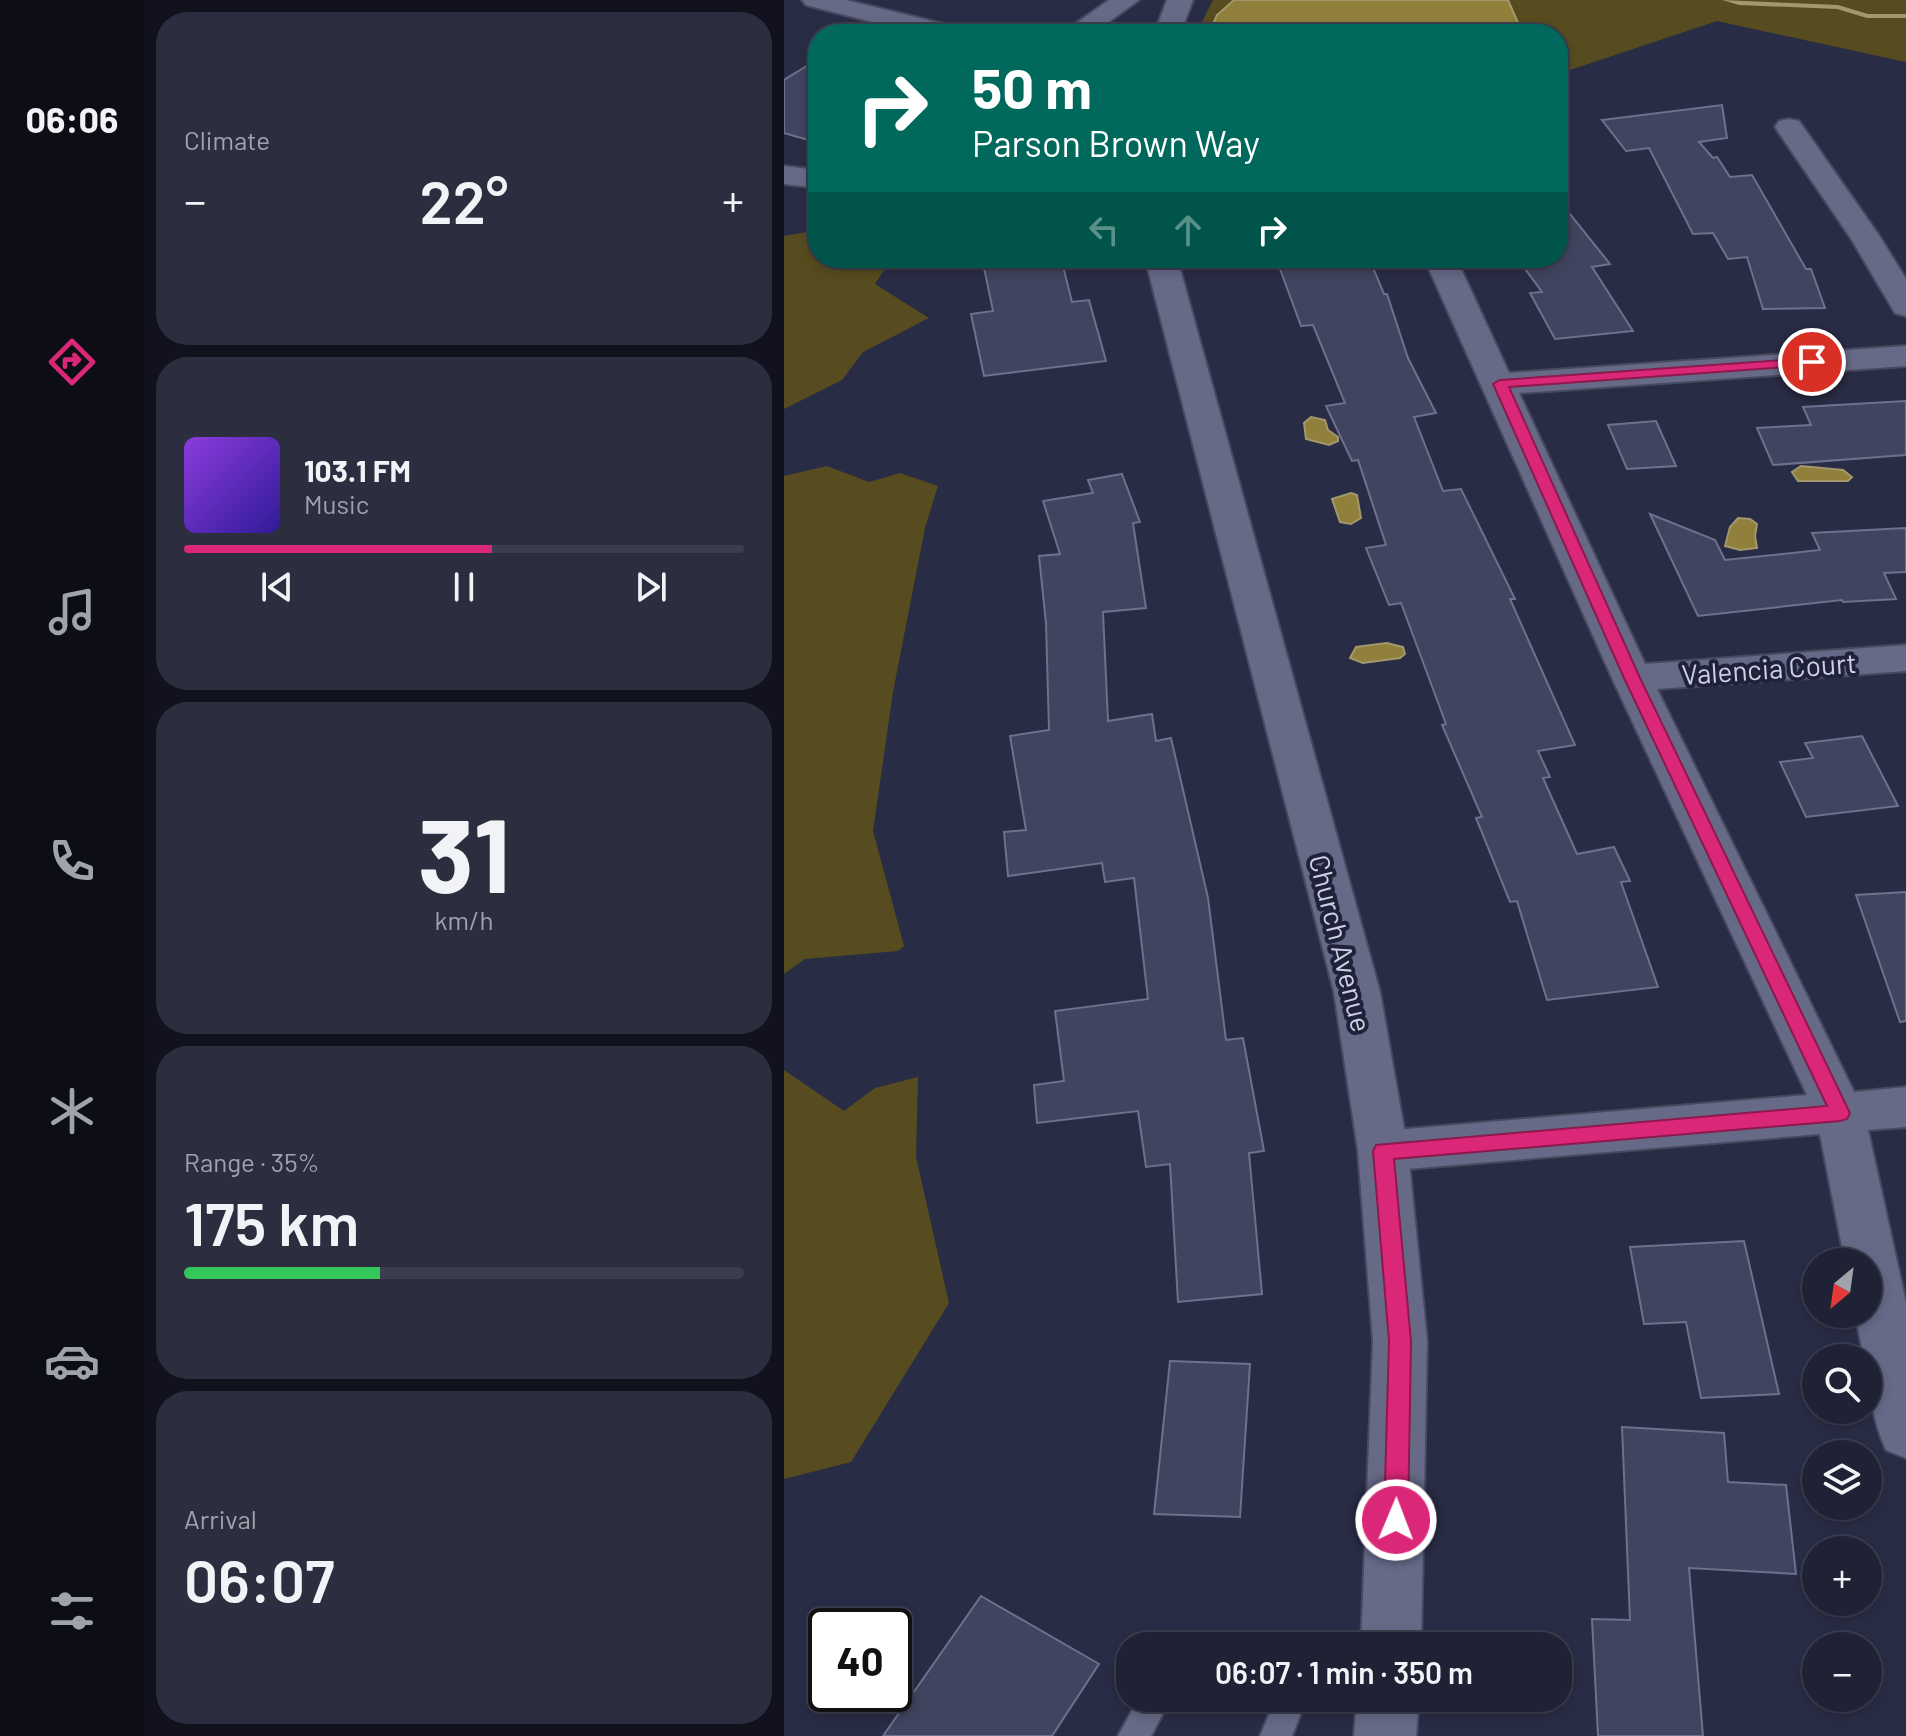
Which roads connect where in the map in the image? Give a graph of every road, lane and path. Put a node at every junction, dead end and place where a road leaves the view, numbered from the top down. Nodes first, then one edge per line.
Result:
1 (815, 0) edge
2 (1126, 0) edge
3 (1180, 0) edge
4 (911, 24) edge
5 (1089, 24) edge
6 (1171, 24) edge
7 (1789, 127) dead end
8 (784, 175) edge
9 (808, 178) edge
10 (1164, 268) edge
11 (1445, 268) edge
12 (1906, 306) edge
13 (1906, 356) edge
14 (1500, 384) junction
15 (1906, 658) edge
16 (1632, 678) junction
17 (1906, 1107) edge
18 (1840, 1113) junction
19 (1383, 1151) junction
20 (1906, 1432) edge
21 (1387, 1632) edge
22 (1148, 1712) edge
23 (1286, 1712) edge
24 (1134, 1736) edge
25 (1276, 1736) edge

1 - 4 street
2 - 5 street
3 - 6 street
7 - 12 street
8 - 9 street
10 - 19 street, Church Avenue
11 - 14 street
13 - 14 street
14 - 16 street
15 - 16 street, Valencia Court
16 - 18 street
17 - 18 street
18 - 19 street
18 - 20 street
19 - 21 street, Church Avenue
22 - 24 lane
23 - 25 lane

